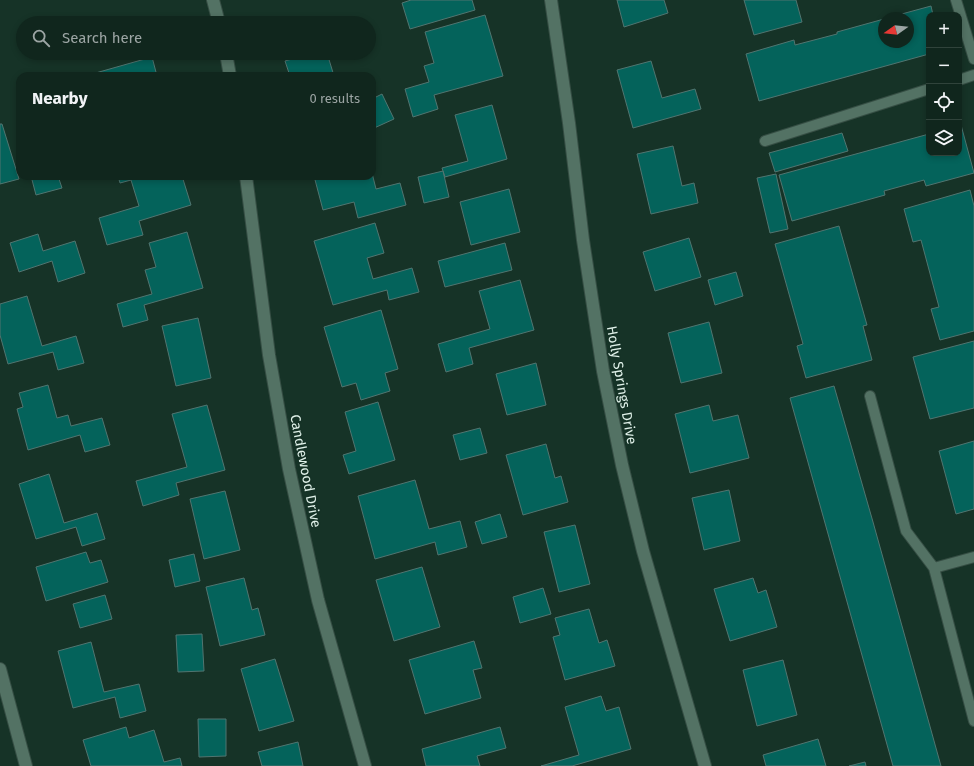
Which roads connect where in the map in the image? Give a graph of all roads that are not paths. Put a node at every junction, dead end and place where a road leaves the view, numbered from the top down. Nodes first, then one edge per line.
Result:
1 (213, 0) edge
2 (552, 0) edge
3 (956, 0) edge
4 (217, 16) edge
5 (974, 59) edge
6 (227, 60) edge
7 (229, 72) edge
8 (974, 75) edge
9 (962, 79) edge
10 (926, 90) edge
11 (764, 141) dead end
12 (247, 180) edge
13 (870, 396) dead end
14 (974, 557) edge
15 (934, 568) junction
16 (0, 669) edge
17 (974, 721) edge
18 (26, 766) edge
19 (365, 766) edge
20 (705, 766) edge

1 - 4 street
2 - 20 street, Holly Springs Drive
3 - 5 lane
6 - 7 street
8 - 9 lane
10 - 11 lane
12 - 19 street, Candlewood Drive
13 - 15 lane
14 - 15 lane
15 - 17 lane
16 - 18 street

